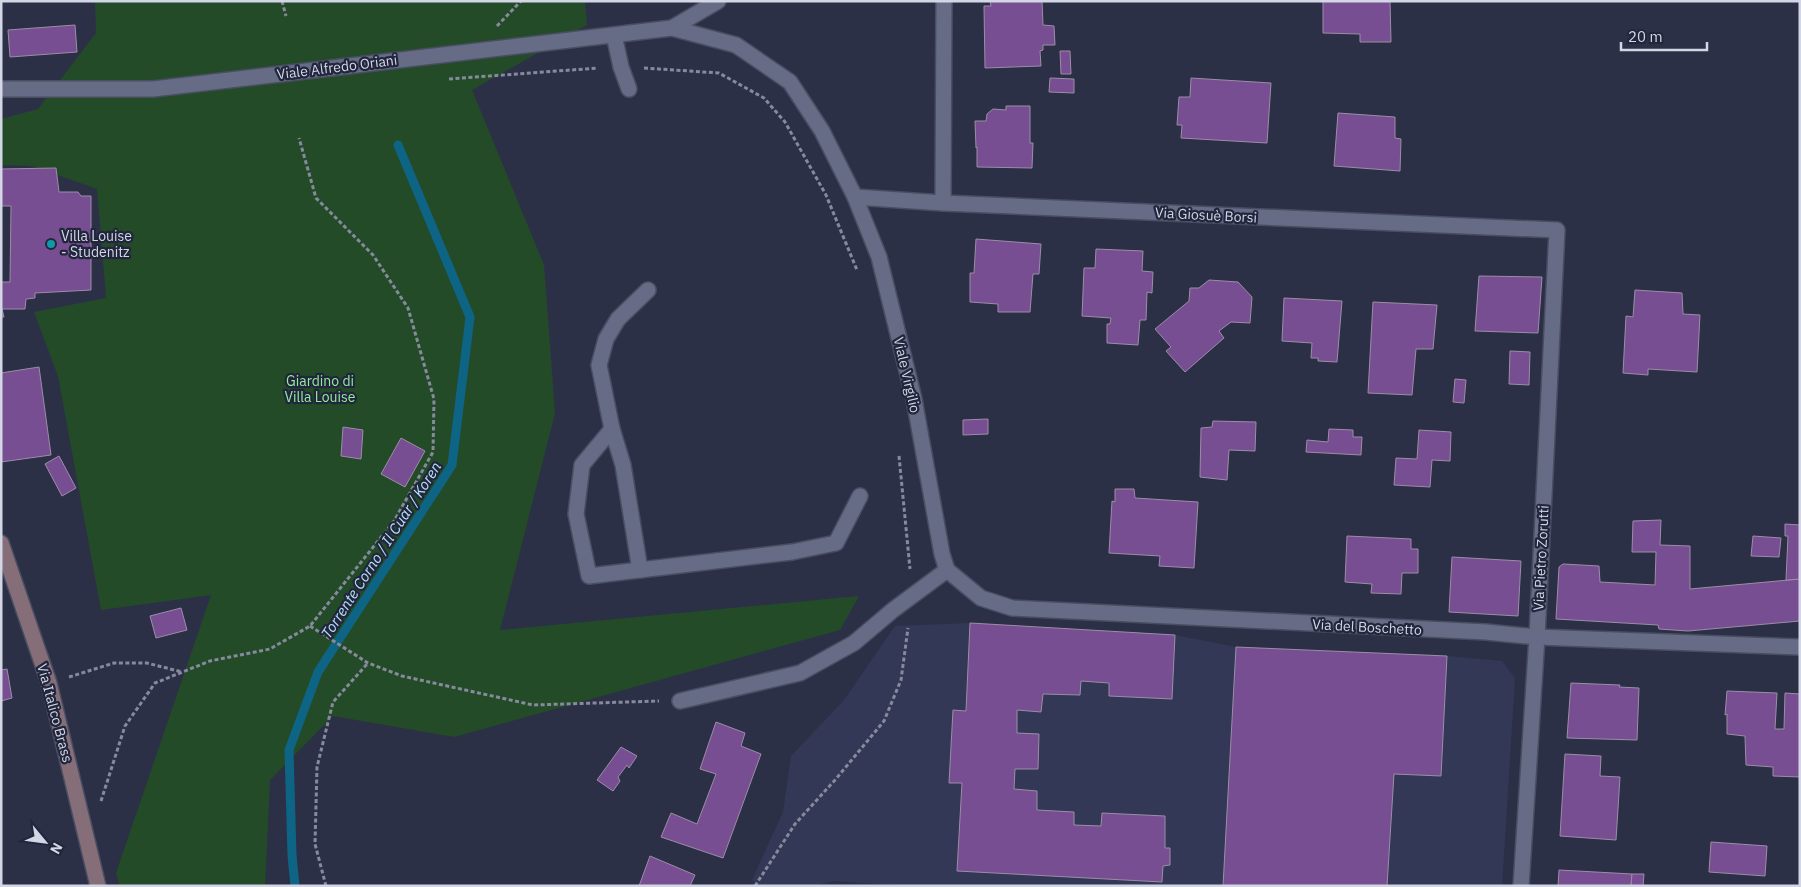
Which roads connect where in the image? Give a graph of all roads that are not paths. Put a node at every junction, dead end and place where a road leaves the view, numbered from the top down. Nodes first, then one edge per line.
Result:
1 (718, 1) edge
2 (944, 1) edge
3 (672, 28) junction
4 (614, 34) junction
5 (1, 88) edge
6 (629, 89) dead end
7 (855, 198) junction
8 (943, 203) junction
9 (1557, 230) joint
10 (648, 290) dead end
11 (612, 429) junction
12 (860, 496) dead end
13 (1, 544) edge
14 (640, 570) junction
15 (947, 570) junction
16 (1537, 637) junction
17 (1800, 646) edge
18 (680, 700) road end
19 (98, 886) edge
20 (1521, 886) edge

1 - 3 street
2 - 8 street
3 - 4 street, Viale Alfredo Oriani
3 - 7 street, Viale Virgilio
4 - 5 street, Viale Alfredo Oriani
4 - 6 street
7 - 8 street, Via Giosuè Borsi
7 - 15 street, Viale Virgilio
8 - 9 street, Via Giosuè Borsi
9 - 16 street, Via Pietro Zorutti
10 - 11 street
11 - 14 street
11 - 14 street
12 - 14 street
13 - 19 main road, Via Italico Brass
15 - 16 street, Via del Boschetto
15 - 18 street
16 - 17 street, Via del Boschetto
16 - 20 street, Via Pietro Zorutti

